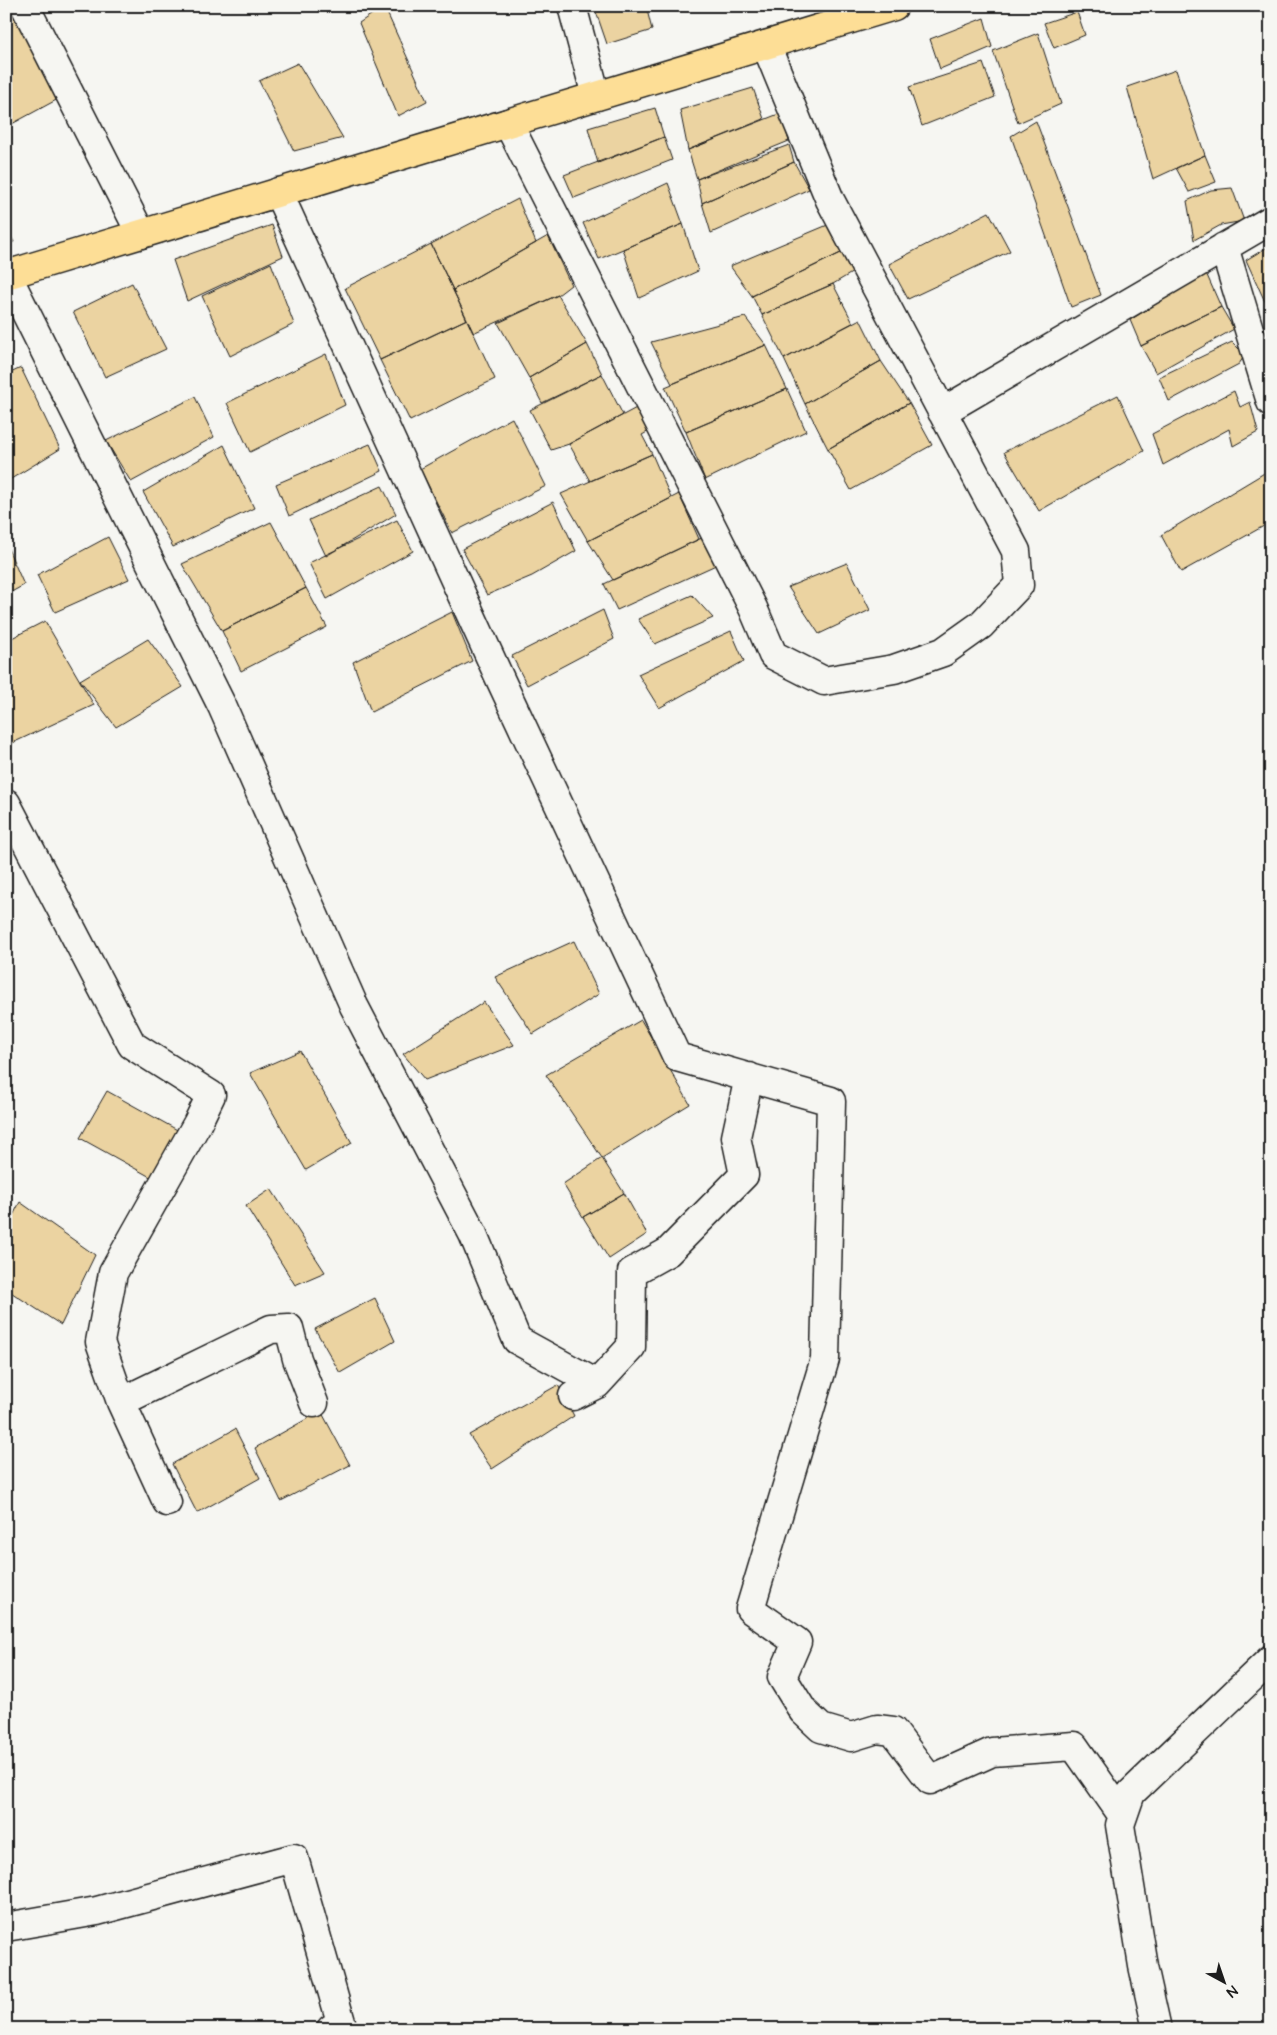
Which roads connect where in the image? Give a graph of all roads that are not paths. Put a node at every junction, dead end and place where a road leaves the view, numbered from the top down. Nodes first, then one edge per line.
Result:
1 (25, 6) edge
2 (572, 6) edge
3 (894, 6) edge
4 (766, 45) junction
5 (596, 96) junction
6 (508, 123) junction
7 (278, 192) junction
8 (1271, 220) edge
9 (141, 234) junction
10 (1224, 247) junction
11 (7, 275) edge
12 (1271, 402) edge
13 (942, 412) junction
14 (6, 804) edge
15 (749, 1078) junction
16 (121, 1402) junction
17 (314, 1403) dead end
18 (167, 1502) dead end
19 (1271, 1659) edge
20 (1123, 1816) junction
21 (6, 1927) edge
22 (331, 2029) edge
23 (1157, 2029) edge

1 - 9 street
2 - 5 street
3 - 4 highway
4 - 5 highway
4 - 13 street
5 - 6 highway
6 - 7 highway
6 - 13 street
7 - 9 highway
7 - 15 street
8 - 10 street
9 - 11 highway
10 - 12 street
10 - 13 street
11 - 15 street
14 - 16 street
15 - 20 street
16 - 17 street
16 - 18 street
19 - 20 street
20 - 23 street
21 - 22 street

